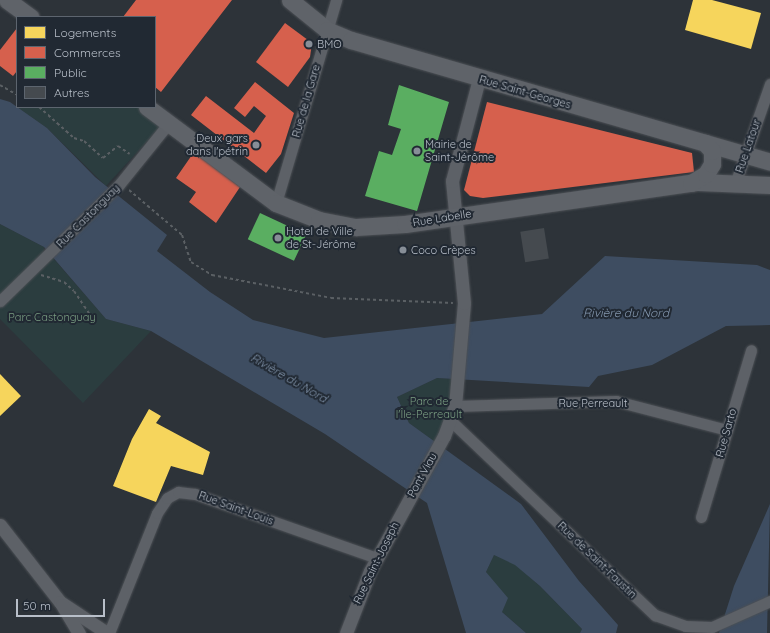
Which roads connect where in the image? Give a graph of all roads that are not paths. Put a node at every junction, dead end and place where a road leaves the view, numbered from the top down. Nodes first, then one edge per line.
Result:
1 (7, 0) edge
2 (290, 0) edge
3 (336, 0) edge
4 (29, 16) edge
5 (327, 30) junction
6 (479, 79) junction
7 (770, 84) edge
8 (148, 108) edge
9 (168, 124) junction
10 (705, 143) junction
11 (745, 155) junction
12 (770, 162) edge
13 (692, 183) junction
14 (735, 184) junction
15 (770, 185) edge
16 (276, 203) junction
17 (456, 216) junction
18 (0, 301) edge
19 (751, 350) dead end
20 (455, 406) junction
21 (451, 421) junction
22 (727, 430) junction
23 (400, 516) joint
24 (701, 517) dead end
25 (0, 525) edge
26 (377, 558) junction
27 (770, 601) edge
28 (60, 602) junction
29 (79, 633) edge
30 (108, 633) edge
31 (346, 633) edge

1 - 4 main road
2 - 5 main road, Rue Saint-Georges
3 - 5 street, Rue de la Gare
5 - 6 main road, Rue Saint-Georges
5 - 16 street, Rue de la Gare
6 - 10 main road, Rue Saint-Georges
6 - 17 street
7 - 11 street, Rue Latour
8 - 9 main road, Rue Labelle
9 - 16 main road, Rue Labelle
9 - 18 street, Rue Castonguay
10 - 11 main road, Rue Saint-Georges
10 - 13 main road
11 - 12 main road, Rue Saint-Georges
11 - 14 street, Rue Latour
13 - 14 main road, Rue Labelle
13 - 17 main road, Rue Labelle
14 - 15 main road, Rue Labelle
16 - 17 main road, Rue Labelle
17 - 20 street
19 - 22 street, Rue Sarto
20 - 21 street
20 - 22 street, Rue Perreault
21 - 23 street, Pont Viau
21 - 27 street, Rue de Saint-Faustin
22 - 24 street, Rue Sarto
23 - 26 street, Rue Saint-Joseph
25 - 28 street
26 - 30 street, Rue Saint-Louis
26 - 31 street, Rue Saint-Joseph
28 - 29 street
28 - 30 street

